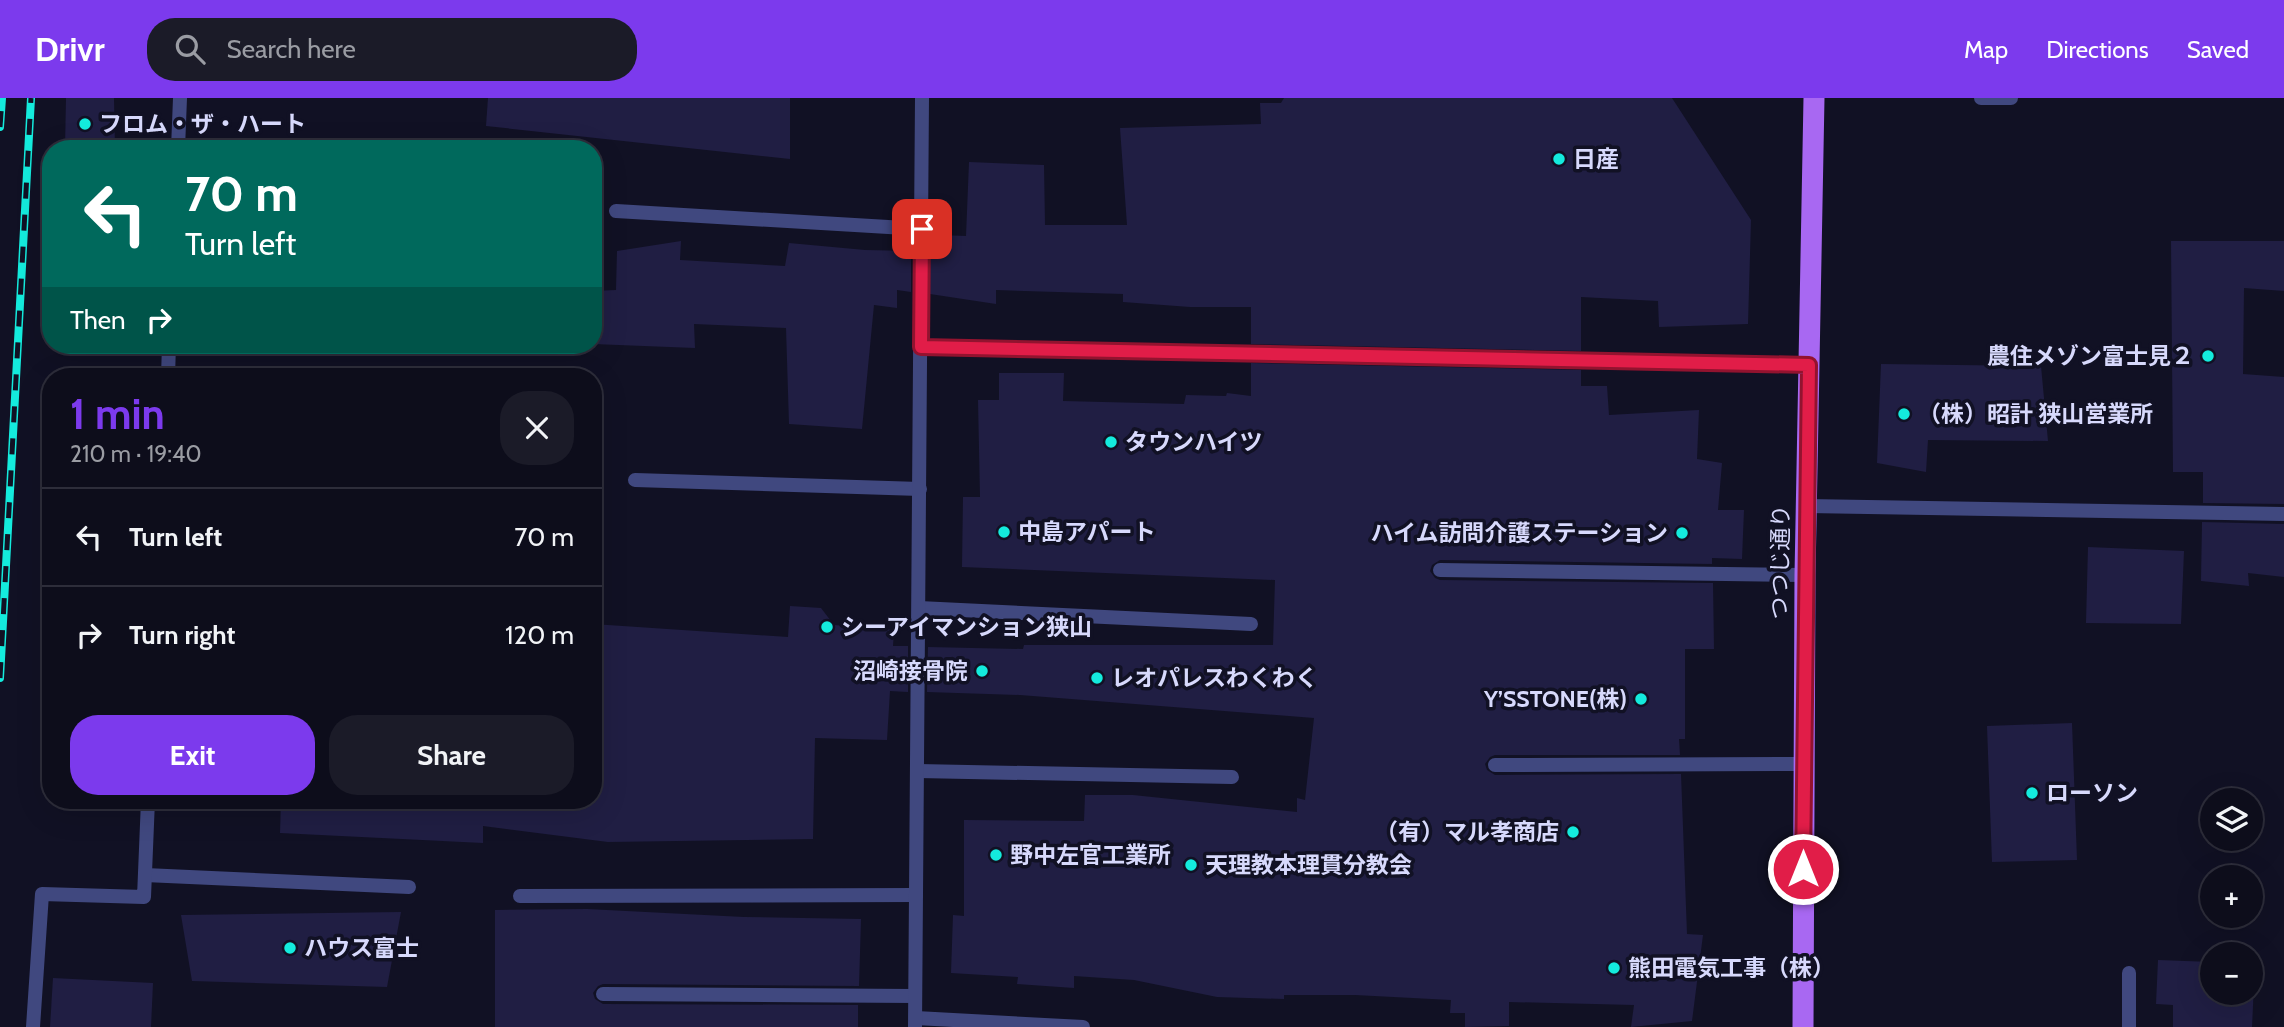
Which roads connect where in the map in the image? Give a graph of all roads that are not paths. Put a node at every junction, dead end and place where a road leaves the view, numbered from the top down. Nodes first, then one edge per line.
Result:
1 (180, 98) edge
2 (922, 98) edge
3 (1814, 98) edge
4 (1981, 98) edge
5 (2011, 98) edge
6 (178, 140) edge
7 (616, 211) dead end
8 (922, 229) junction
9 (921, 347) junction
10 (1809, 365) junction
11 (635, 480) dead end
12 (919, 489) junction
13 (1807, 506) junction
14 (2284, 514) edge
15 (1440, 570) dead end
16 (1805, 575) junction
17 (919, 608) junction
18 (1251, 624) dead end
19 (1803, 764) junction
20 (1495, 765) dead end
21 (918, 771) junction
22 (1232, 777) dead end
23 (148, 809) edge
24 (145, 875) junction
25 (409, 887) dead end
26 (916, 895) junction
27 (520, 896) dead end
28 (2129, 973) dead end
29 (603, 994) dead end
30 (915, 996) junction
31 (916, 1023) edge
32 (33, 1027) edge
33 (1083, 1027) edge
34 (1803, 1027) edge
35 (2129, 1027) edge

1 - 6 street
2 - 8 street
3 - 10 main road, つつじ通り
4 - 5 street
7 - 8 street
8 - 9 street
9 - 10 street
9 - 12 street
10 - 13 main road, つつじ通り
11 - 12 street
12 - 17 street
13 - 14 street
13 - 16 main road, つつじ通り
15 - 16 street
16 - 19 main road, つつじ通り
17 - 18 street
17 - 21 street
19 - 20 street
19 - 34 main road, つつじ通り
21 - 22 street
21 - 26 street
23 - 24 street
24 - 25 street
24 - 32 street
26 - 27 street
26 - 30 street
28 - 35 street
29 - 30 street
30 - 31 street
31 - 33 street

